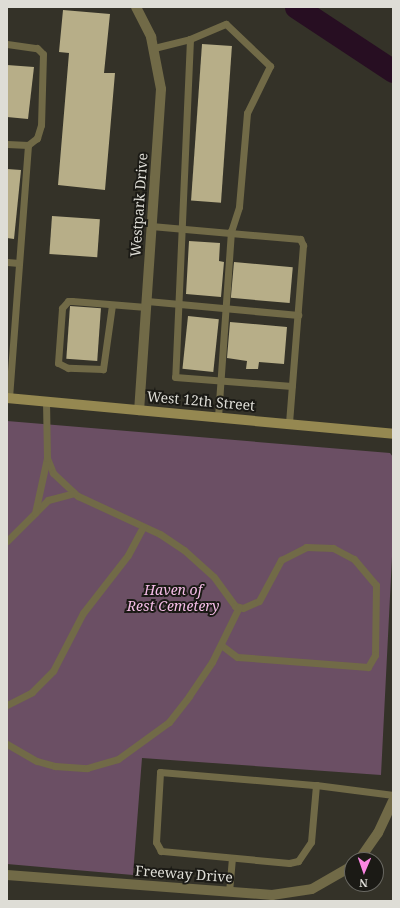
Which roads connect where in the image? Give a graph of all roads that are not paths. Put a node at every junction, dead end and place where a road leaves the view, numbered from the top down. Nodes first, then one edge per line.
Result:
1 (136, 7) edge
2 (190, 39) junction
3 (7, 44) edge
4 (154, 48) junction
5 (7, 144) edge
6 (28, 145) junction
7 (151, 226) junction
8 (184, 228) junction
9 (230, 231) junction
10 (7, 262) edge
11 (19, 263) junction
12 (146, 304) junction
13 (179, 304) junction
14 (112, 305) junction
15 (225, 308) junction
16 (298, 315) junction
17 (9, 356) edge
18 (220, 381) junction
19 (292, 386) junction
20 (8, 398) edge
21 (46, 401) junction
22 (139, 410) junction
23 (218, 416) junction
24 (289, 424) junction
25 (393, 434) edge
26 (47, 458) junction
27 (74, 493) junction
28 (35, 513) junction
29 (143, 527) junction
30 (7, 541) edge
31 (239, 607) junction
32 (221, 645) junction
33 (7, 705) edge
34 (7, 744) edge
35 (316, 785) junction
36 (393, 795) edge
37 (393, 801) edge
38 (365, 852) edge
39 (232, 858) junction
40 (344, 871) edge
41 (7, 875) edge
42 (229, 892) junction

1 - 4 street, Westpark Drive
2 - 4 lane
2 - 8 lane
2 - 9 lane
3 - 6 lane
4 - 7 street, Westpark Drive
5 - 6 lane
6 - 11 lane
7 - 8 lane
7 - 12 street, Westpark Drive
8 - 9 lane
8 - 13 lane
9 - 15 lane
9 - 16 lane
10 - 11 lane
11 - 17 lane
12 - 13 lane
12 - 14 lane
12 - 22 street, Westpark Drive
13 - 15 lane
13 - 18 lane
14 - 14 lane
15 - 16 lane
15 - 18 lane
16 - 19 lane
17 - 20 lane
18 - 19 lane
18 - 23 lane
19 - 24 lane
20 - 21 main road, West 12th Street
21 - 22 main road, West 12th Street
21 - 26 lane
22 - 23 main road, West 12th Street
23 - 24 main road, West 12th Street
24 - 25 main road, West 12th Street
26 - 27 lane
26 - 28 lane
27 - 28 lane
27 - 29 lane
28 - 30 lane
29 - 31 lane
29 - 33 lane
31 - 32 lane
31 - 32 lane
32 - 34 lane
35 - 36 lane
35 - 39 lane
35 - 39 lane
37 - 38 street
39 - 42 lane
40 - 42 street, Freeway Drive
41 - 42 street, Freeway Drive

